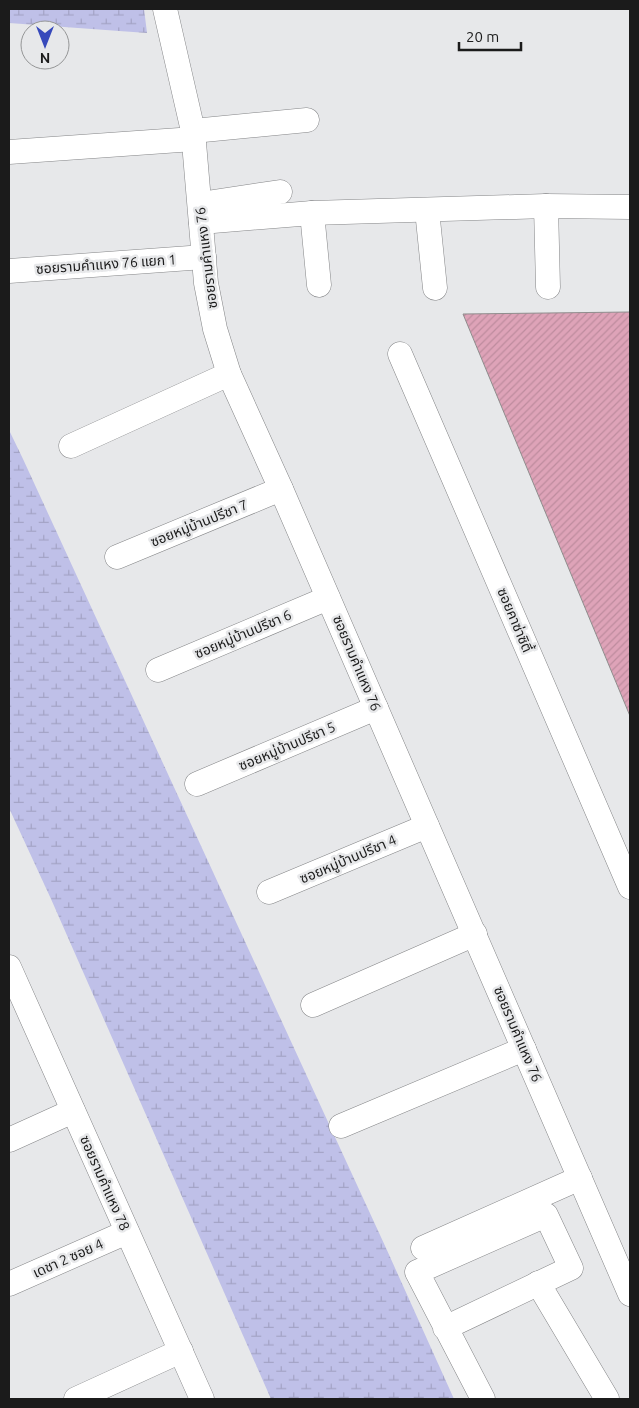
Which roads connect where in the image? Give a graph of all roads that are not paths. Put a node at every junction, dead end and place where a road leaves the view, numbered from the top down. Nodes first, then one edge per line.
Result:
1 (165, 9) edge
2 (307, 120) dead end
3 (193, 135) junction
4 (9, 152) edge
5 (280, 192) dead end
6 (546, 206) junction
7 (630, 207) edge
8 (427, 210) junction
9 (200, 213) junction
10 (312, 213) junction
11 (204, 257) junction
12 (9, 271) edge
13 (320, 285) dead end
14 (548, 287) dead end
15 (435, 288) dead end
16 (400, 354) dead end
17 (229, 374) junction
18 (71, 446) dead end
19 (281, 490) junction
20 (117, 557) dead end
21 (328, 598) junction
22 (158, 670) dead end
23 (376, 708) junction
24 (197, 784) dead end
25 (427, 826) junction
26 (630, 887) edge
27 (269, 892) dead end
28 (475, 934) junction
29 (9, 967) edge
30 (14, 995) edge
31 (313, 1005) dead end
32 (524, 1049) junction
33 (73, 1111) junction
34 (341, 1126) dead end
35 (9, 1140) edge
36 (580, 1178) junction
37 (127, 1232) junction
38 (423, 1248) dead end
39 (538, 1283) junction
40 (9, 1284) edge
41 (630, 1294) edge
42 (445, 1328) junction
43 (181, 1351) junction
44 (76, 1399) edge
45 (202, 1399) edge
46 (483, 1399) edge
47 (607, 1399) edge

1 - 3 street, ซอยรามคำแหง 76
2 - 3 street
3 - 4 street
3 - 9 street, ซอยรามคำแหง 76
5 - 9 street
6 - 7 street
6 - 8 street
6 - 14 street
8 - 10 street
8 - 15 street
9 - 10 street
9 - 11 street, ซอยรามคำแหง 76
10 - 13 street
11 - 12 street, ซอยรามคำแหง 76 แยก 1
11 - 17 street, ซอยรามคำแหง 76
16 - 26 street, ซอยคาซ่าซิตี้
17 - 18 street
17 - 19 street, ซอยรามคำแหง 76
19 - 20 street, ซอยหมู่บ้านปรีชา 7
19 - 21 street, ซอยรามคำแหง 76
21 - 22 street, ซอยหมู่บ้านปรีชา 6
21 - 23 street, ซอยรามคำแหง 76
23 - 24 street, ซอยหมู่บ้านปรีชา 5
23 - 25 street, ซอยรามคำแหง 76
25 - 27 street, ซอยหมู่บ้านปรีชา 4
25 - 28 street, ซอยรามคำแหง 76
28 - 31 street
28 - 32 street, ซอยรามคำแหง 76
29 - 30 street, ซอยรามคำแหง 78
30 - 33 street, ซอยรามคำแหง 78
32 - 34 street
32 - 36 street, ซอยรามคำแหง 76
33 - 35 street
33 - 37 street, ซอยรามคำแหง 78
36 - 38 street
36 - 41 street, ซอยรามคำแหง 76
37 - 40 street, เดชา 2 ซอย 4
37 - 43 street, ซอยรามคำแหง 78
39 - 42 street
39 - 42 street
39 - 47 street
42 - 46 street
43 - 44 street
43 - 45 street, ซอยรามคำแหง 78

